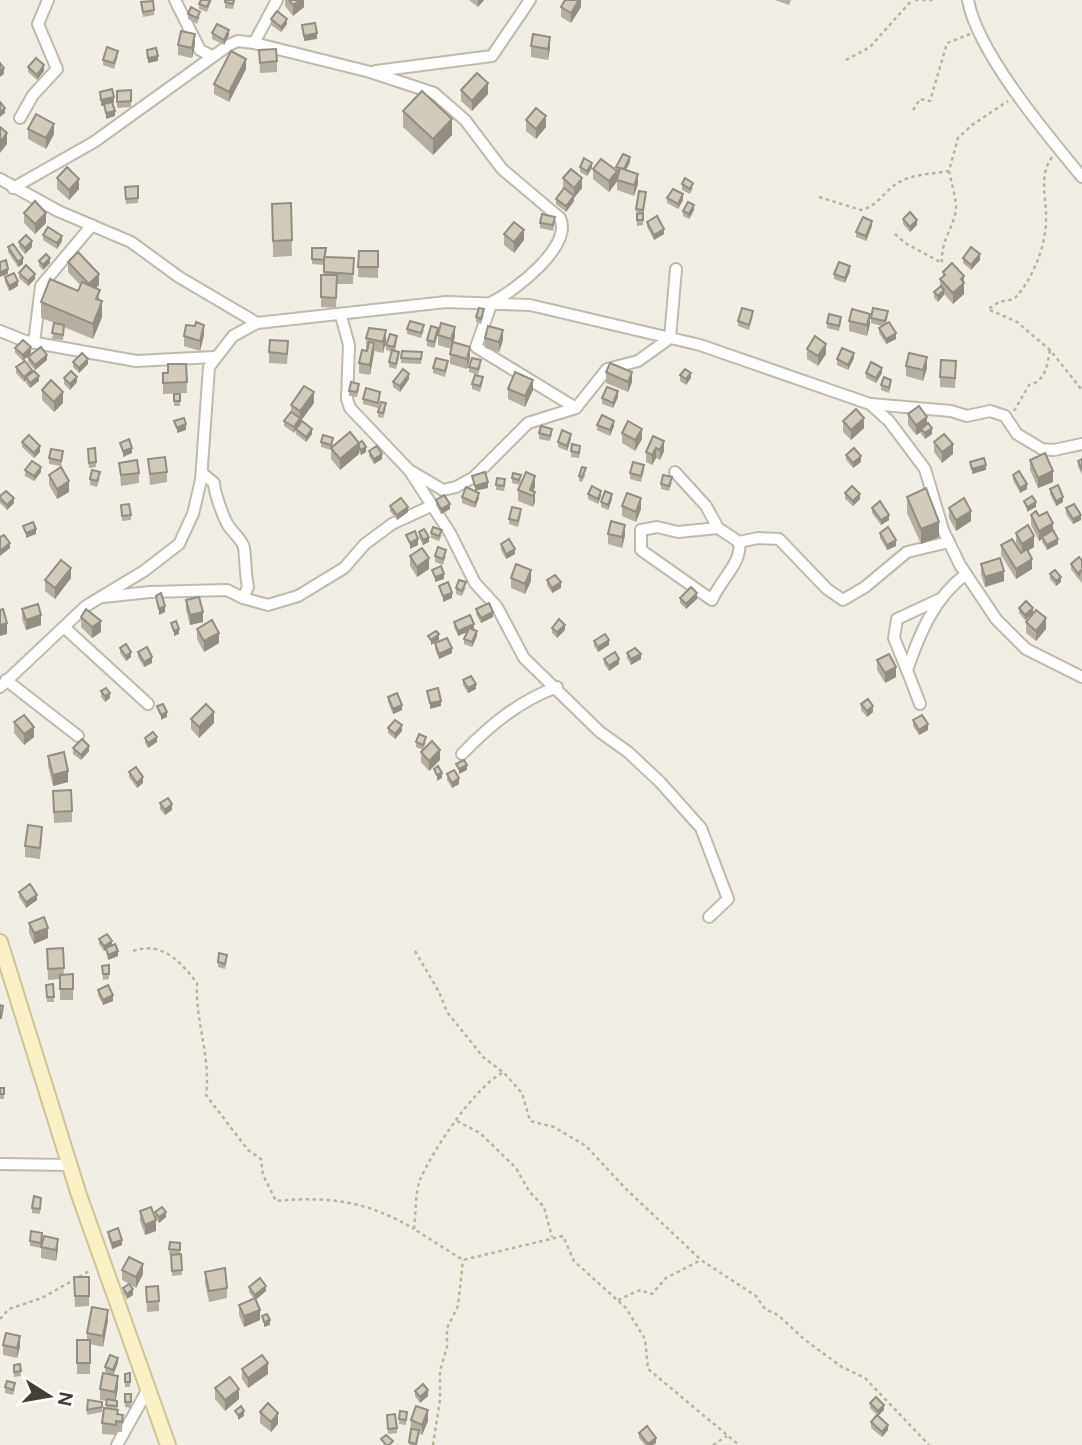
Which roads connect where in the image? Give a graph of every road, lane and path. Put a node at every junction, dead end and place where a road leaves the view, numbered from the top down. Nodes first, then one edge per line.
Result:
1 (48, 0) edge
2 (176, 0) edge
3 (277, 0) edge
4 (530, 0) edge
5 (914, 0) edge
6 (934, 0) edge
7 (968, 0) edge
8 (979, 31) junction
9 (254, 43) junction
10 (212, 56) junction
11 (846, 60) dead end
12 (370, 72) junction
13 (1018, 96) junction
14 (913, 110) dead end
15 (20, 118) dead end
16 (1058, 148) junction
17 (949, 171) junction
18 (1082, 177) edge
19 (0, 179) edge
20 (13, 188) junction
21 (819, 197) dead end
22 (92, 225) junction
23 (895, 234) dead end
24 (676, 269) dead end
25 (492, 302) junction
26 (341, 316) junction
27 (257, 323) junction
28 (3, 337) edge
29 (670, 338) junction
30 (34, 343) junction
31 (1050, 351) junction
32 (214, 357) junction
33 (1082, 390) edge
34 (870, 404) junction
35 (576, 408) junction
36 (1008, 423) junction
37 (1082, 444) edge
38 (409, 470) junction
39 (675, 472) dead end
40 (202, 473) junction
41 (431, 506) junction
42 (718, 528) junction
43 (740, 542) junction
44 (949, 542) junction
45 (966, 574) junction
46 (942, 597) junction
47 (100, 598) junction
48 (243, 598) junction
49 (65, 628) junction
50 (907, 670) junction
51 (1082, 677) edge
52 (3, 683) edge
53 (557, 687) junction
54 (148, 704) dead end
55 (920, 704) dead end
56 (78, 736) dead end
57 (462, 754) dead end
58 (709, 917) dead end
59 (0, 942) edge
60 (133, 951) dead end
61 (415, 951) dead end
62 (504, 1073) junction
63 (457, 1121) junction
64 (0, 1164) edge
65 (69, 1165) junction
66 (414, 1229) junction
67 (552, 1237) junction
68 (463, 1260) junction
69 (701, 1260) junction
70 (106, 1270) junction
71 (618, 1300) junction
72 (0, 1319) edge
73 (148, 1389) junction
74 (727, 1436) junction
75 (117, 1445) edge
76 (169, 1445) edge
77 (433, 1445) edge
78 (713, 1445) edge
79 (739, 1445) edge
80 (929, 1445) edge

1 - 15 street
2 - 10 street
3 - 9 street
4 - 12 street
5 - 6 path
5 - 11 path
7 - 8 street
8 - 13 street
8 - 14 path
9 - 10 street
9 - 12 street
10 - 20 street
12 - 25 street
13 - 16 street
13 - 17 path
16 - 18 street
16 - 31 path
17 - 21 path
17 - 23 path
19 - 20 street
20 - 22 street
22 - 27 street
22 - 30 street
24 - 29 street
25 - 26 street
25 - 29 street
25 - 35 street
26 - 27 street
26 - 38 street
27 - 32 street
28 - 30 street
29 - 34 street
29 - 35 street
30 - 32 street
31 - 33 path
31 - 36 path
32 - 40 street
34 - 36 street
34 - 44 street
35 - 38 street
36 - 37 street
38 - 41 street
39 - 42 street
40 - 47 street
40 - 48 street
41 - 48 street
41 - 53 street
42 - 43 street
42 - 43 street
43 - 44 street
44 - 45 street
45 - 46 street
45 - 51 street
46 - 50 street
46 - 50 street
47 - 48 street
47 - 49 street
49 - 52 street
49 - 54 street
50 - 55 street
52 - 56 street
53 - 57 street
53 - 58 street
59 - 65 street
60 - 66 path
61 - 62 path
62 - 63 path
62 - 69 path
63 - 66 path
63 - 67 path
64 - 65 street
65 - 70 street
66 - 68 path
67 - 68 path
67 - 71 path
68 - 77 path
69 - 71 path
69 - 80 path
70 - 72 path
70 - 73 street
71 - 74 path
73 - 75 street
73 - 76 street
74 - 78 path
74 - 79 path

